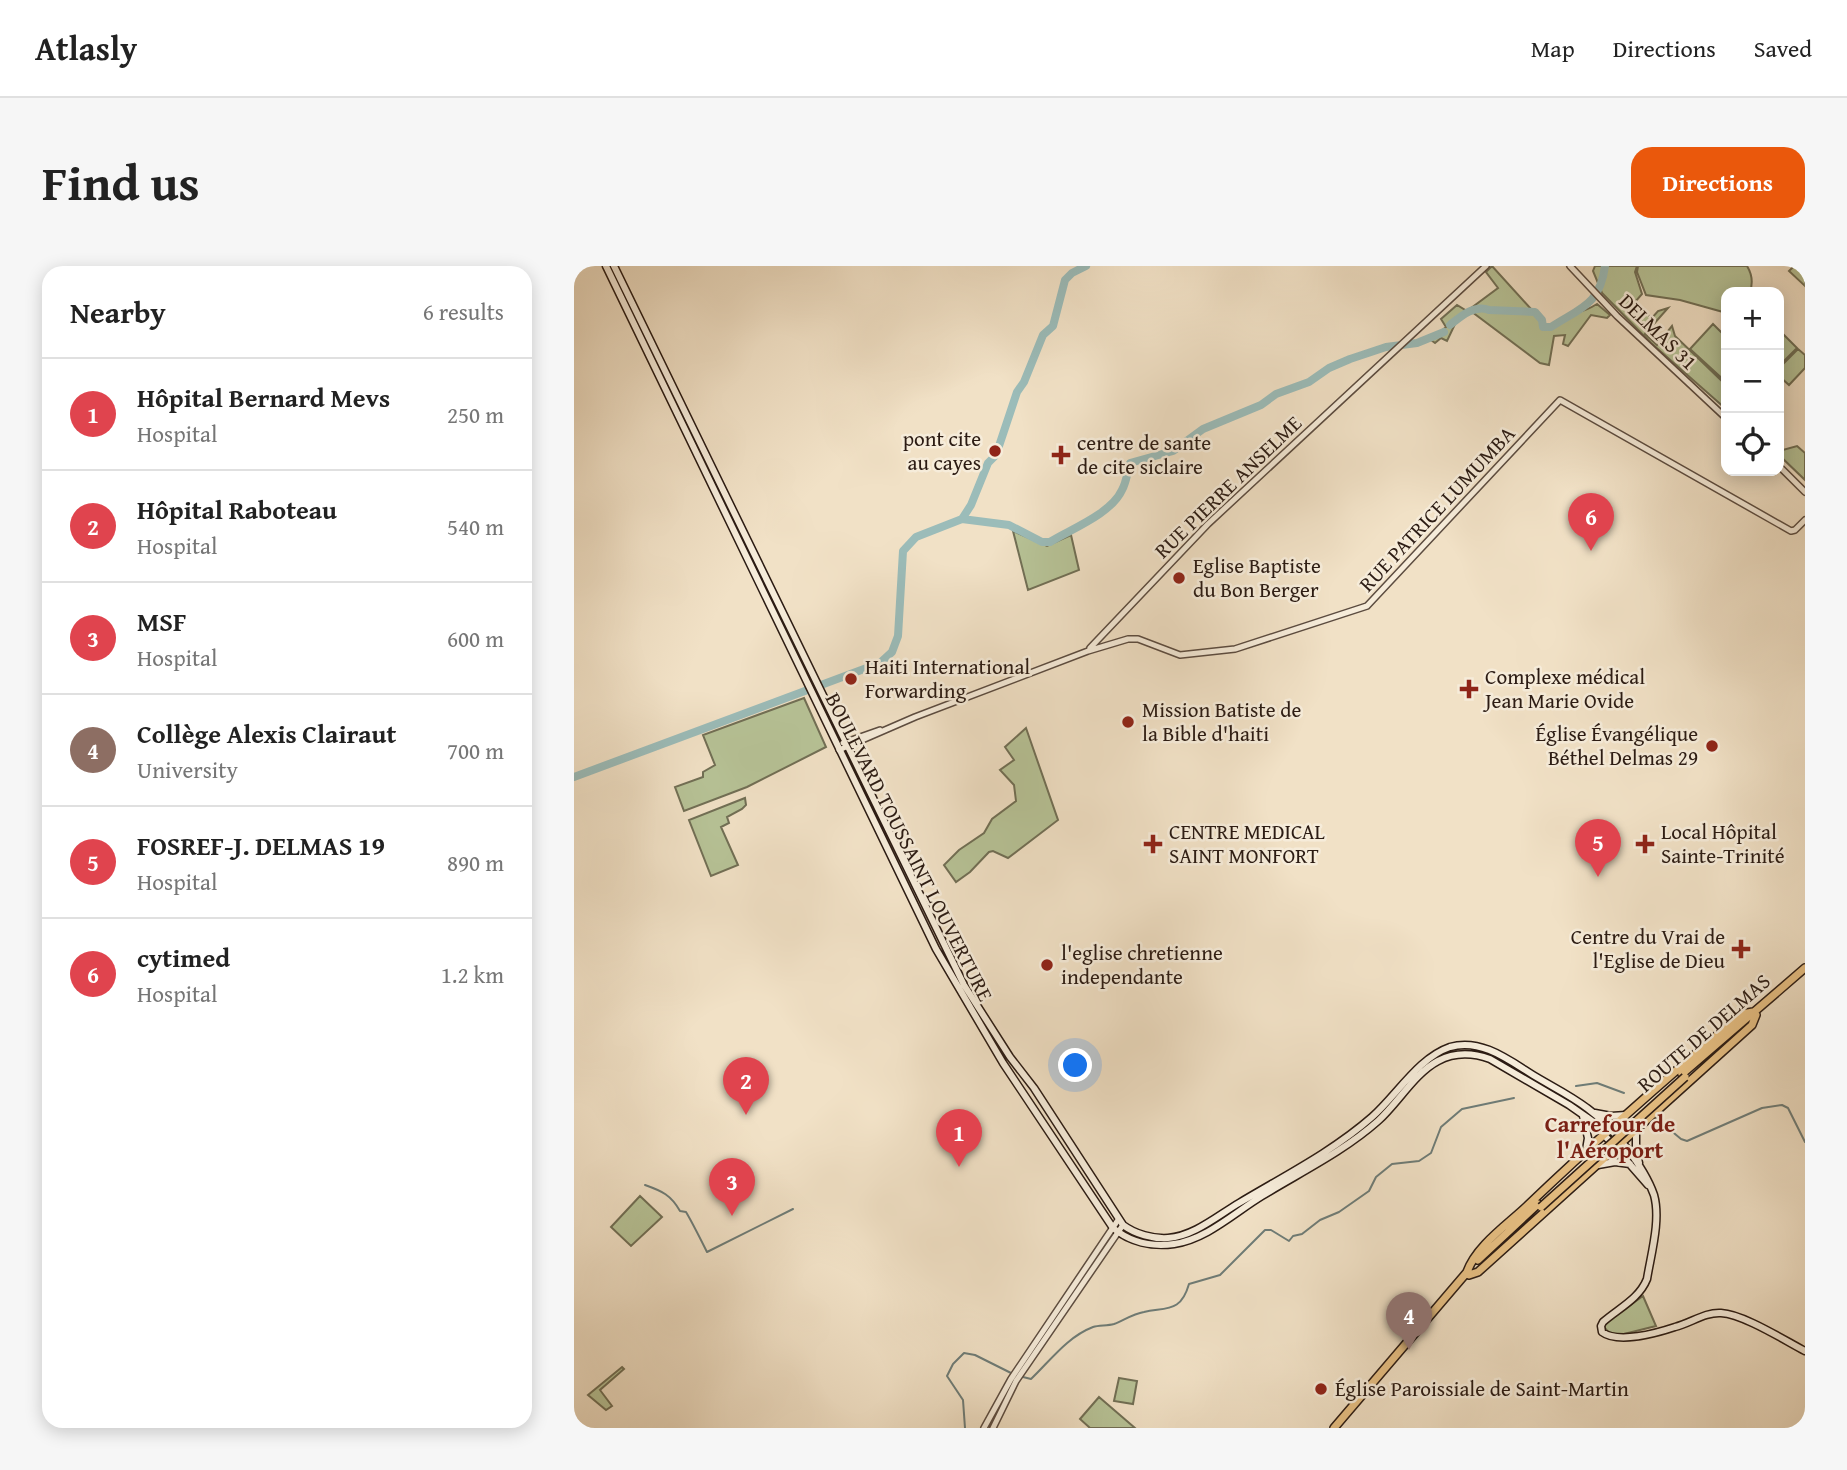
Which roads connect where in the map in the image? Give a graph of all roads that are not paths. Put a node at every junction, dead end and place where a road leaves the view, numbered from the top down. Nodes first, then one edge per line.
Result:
1 (606, 266) edge
2 (614, 266) edge
3 (1486, 266) edge
4 (1570, 266) edge
5 (1721, 413) edge
6 (1784, 471) edge
7 (1805, 492) edge
8 (1805, 520) edge
9 (1088, 651) junction
10 (847, 745) junction
11 (838, 747) junction
12 (940, 947) junction
13 (1805, 971) edge
14 (1754, 1014) junction
15 (1593, 1113) junction
16 (1582, 1115) junction
17 (1628, 1115) junction
18 (1636, 1128) junction
19 (1608, 1131) junction
20 (1618, 1146) junction
21 (1585, 1153) junction
22 (1078, 1156) junction
23 (1070, 1161) junction
24 (1630, 1164) junction
25 (1593, 1167) junction
26 (1642, 1170) junction
27 (1650, 1186) junction
28 (1121, 1223) junction
29 (1116, 1230) junction
30 (1201, 1230) junction
31 (1468, 1274) junction
32 (1805, 1351) edge
33 (1014, 1380) junction
34 (984, 1428) edge
35 (993, 1428) edge
36 (1335, 1428) edge

1 - 11 main road, BOULEVARD TOUSSAINT LOUVERTURE
2 - 10 main road, BOULEVARD TOUSSAINT LOUVERTURE
3 - 9 street, RUE PIERRE ANSELME
4 - 5 street, DELMAS 31
6 - 7 street
8 - 9 street, RUE PATRICE LUMUMBA
9 - 10 street, RUE PATRICE LUMUMBA
10 - 11 street, RUE PATRICE LUMUMBA
10 - 12 main road, BOULEVARD TOUSSAINT LOUVERTURE
11 - 12 main road, BOULEVARD TOUSSAINT LOUVERTURE
12 - 22 main road, BOULEVARD TOUSSAINT LOUVERTURE
12 - 23 main road, BOULEVARD TOUSSAINT LOUVERTURE
13 - 14 main road, ROUTE DE DELMAS
14 - 17 main road
14 - 18 main road
14 - 31 main road, ROUTE DE DELMAS, bridge
15 - 17 main road
15 - 19 main road
15 - 30 main road
16 - 19 main road
16 - 21 main road
16 - 30 main road
17 - 19 main road
18 - 20 main road
18 - 26 main road
19 - 20 main road
19 - 21 main road
20 - 24 main road
20 - 25 main road
20 - 26 main road
21 - 31 main road
22 - 23 main road
22 - 28 main road, BOULEVARD TOUSSAINT LOUVERTURE
23 - 29 main road, BOULEVARD TOUSSAINT LOUVERTURE
24 - 25 main road
24 - 27 main road
25 - 31 main road
26 - 27 main road
27 - 32 main road
28 - 29 street
28 - 30 main road
29 - 30 main road
29 - 33 street
31 - 36 main road, ROUTE DE DELMAS
33 - 34 street
33 - 35 street

